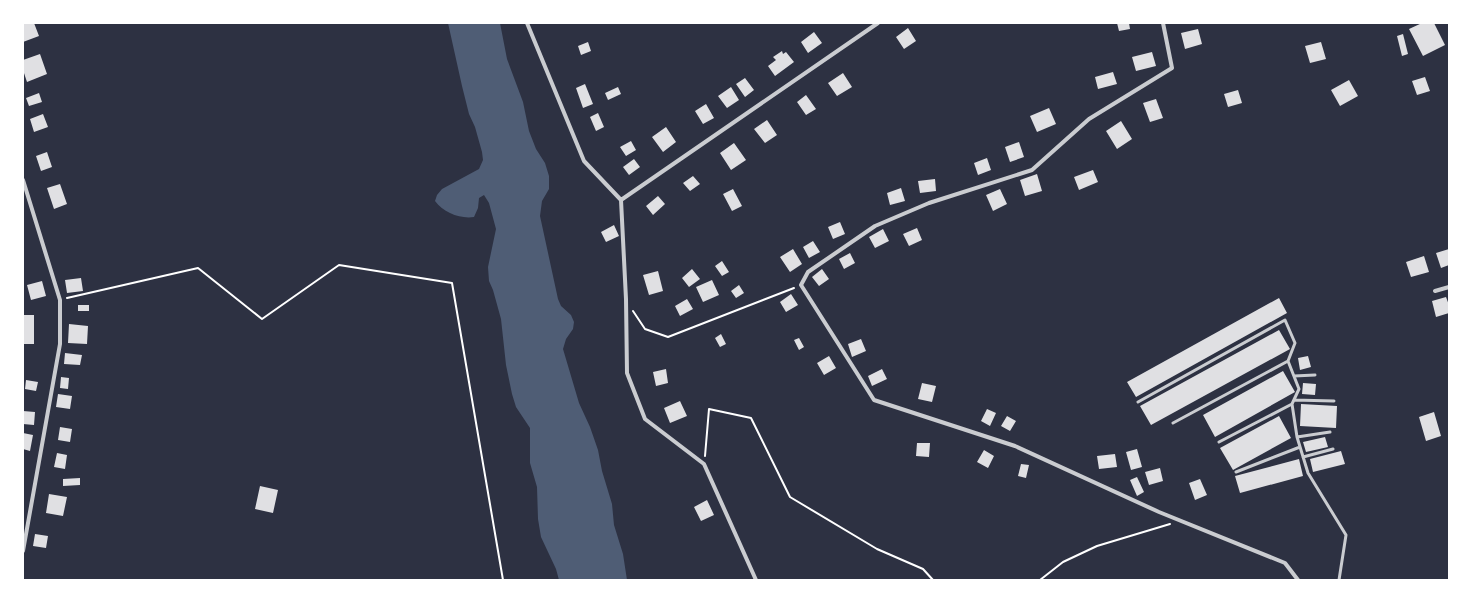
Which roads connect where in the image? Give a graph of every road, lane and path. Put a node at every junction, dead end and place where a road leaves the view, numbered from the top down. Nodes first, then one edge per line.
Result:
1 (527, 23) edge
2 (878, 23) edge
3 (1163, 23) edge
4 (23, 180) edge
5 (621, 200) junction
6 (801, 285) junction
7 (1449, 287) edge
8 (1435, 291) dead end
9 (626, 299) junction
10 (60, 300) junction
11 (1288, 361) junction
12 (1315, 375) dead end
13 (1294, 376) junction
14 (1294, 400) junction
15 (1334, 401) dead end
16 (1138, 402) dead end
17 (1292, 404) junction
18 (1173, 423) dead end
19 (1330, 432) dead end
20 (1297, 437) junction
21 (1219, 442) dead end
22 (1300, 447) junction
23 (1333, 449) dead end
24 (705, 456) dead end
25 (1303, 457) junction
26 (1236, 472) dead end
27 (1182, 520) junction
28 (23, 551) edge
29 (503, 580) edge
30 (756, 580) edge
31 (933, 580) edge
32 (1040, 580) edge
33 (1298, 580) edge
34 (1339, 580) edge

1 - 5 street
2 - 5 street
3 - 6 street
4 - 10 street
5 - 9 street
6 - 9 path
6 - 27 street
7 - 8 street
9 - 30 street
10 - 28 street
10 - 29 path
11 - 13 lane
11 - 16 lane
11 - 18 lane
12 - 13 lane
13 - 14 lane
14 - 15 lane
14 - 17 lane
17 - 20 lane
17 - 21 lane
19 - 20 lane
20 - 22 lane
22 - 25 lane
22 - 26 lane
23 - 25 lane
24 - 31 path
25 - 34 lane
27 - 32 path
27 - 33 street

